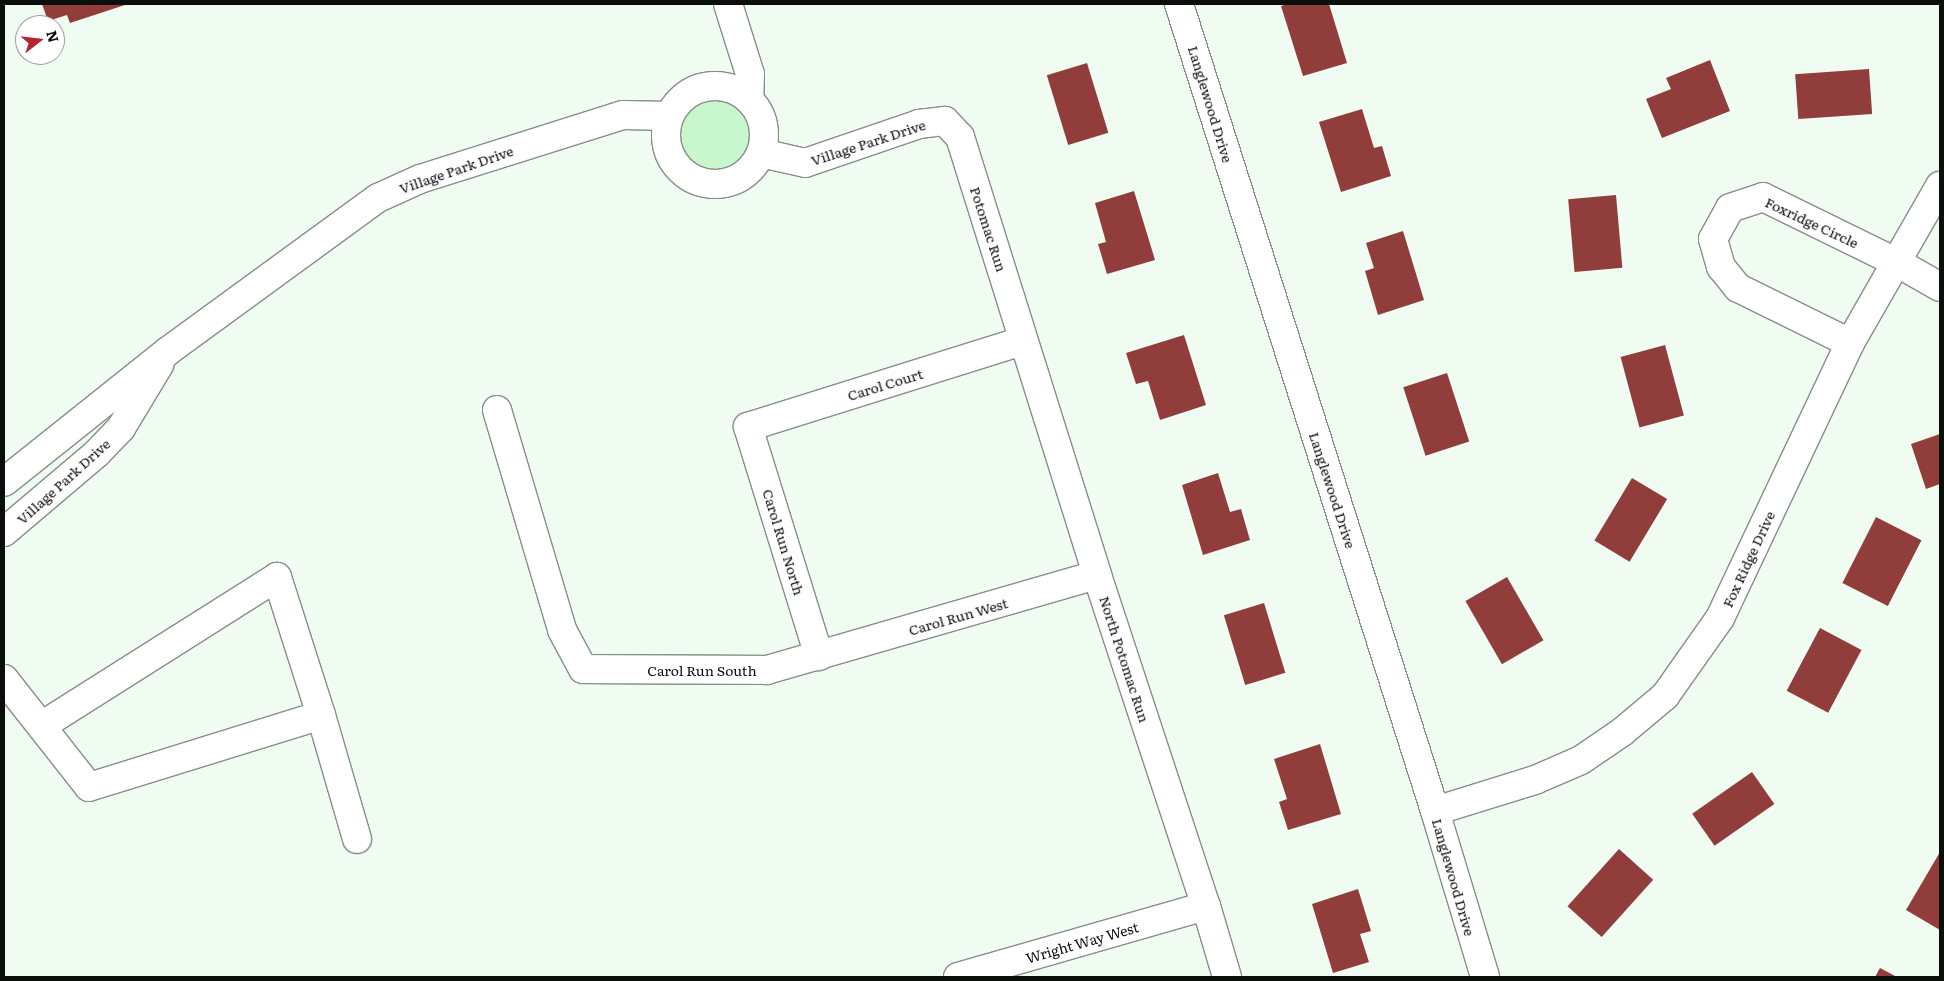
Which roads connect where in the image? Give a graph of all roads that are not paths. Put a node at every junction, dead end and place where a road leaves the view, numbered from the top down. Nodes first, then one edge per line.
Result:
1 (728, 4) edge
2 (1179, 4) edge
3 (749, 99) junction
4 (669, 116) junction
5 (945, 121) joint
6 (761, 153) junction
7 (1940, 186) edge
8 (1898, 263) junction
9 (1940, 287) edge
10 (1023, 341) junction
11 (1850, 343) junction
12 (168, 350) junction
13 (497, 410) dead end
14 (748, 427) joint
15 (4, 482) edge
16 (4, 532) edge
17 (1097, 575) junction
18 (819, 656) junction
19 (4, 679) edge
20 (321, 715) junction
21 (41, 726) junction
22 (1435, 811) junction
23 (357, 839) dead end
24 (1206, 906) junction
25 (958, 977) edge
26 (1227, 977) edge
27 (1485, 977) edge

1 - 3 street
2 - 22 street, Langlewood Drive
3 - 4 street
3 - 6 street
4 - 6 street
4 - 12 street, Village Park Drive
5 - 6 street, Village Park Drive
5 - 10 street, Potomac Run
7 - 8 street, Fox Ridge Drive
8 - 9 street, Foxridge Circle
8 - 11 street, Fox Ridge Drive
8 - 11 street, Foxridge Circle
10 - 14 street, Carol Court
10 - 17 street, North Potomac Run
11 - 22 street, Fox Ridge Drive
12 - 15 street, Village Park Drive
12 - 16 street, Village Park Drive
13 - 18 street, Carol Run South
14 - 18 street, Carol Run North
17 - 18 street, Carol Run West
17 - 24 street, North Potomac Run
19 - 21 street
20 - 21 street
20 - 21 street
20 - 23 street
22 - 27 street, Langlewood Drive
24 - 25 street, Wright Way West
24 - 26 street, North Potomac Run

